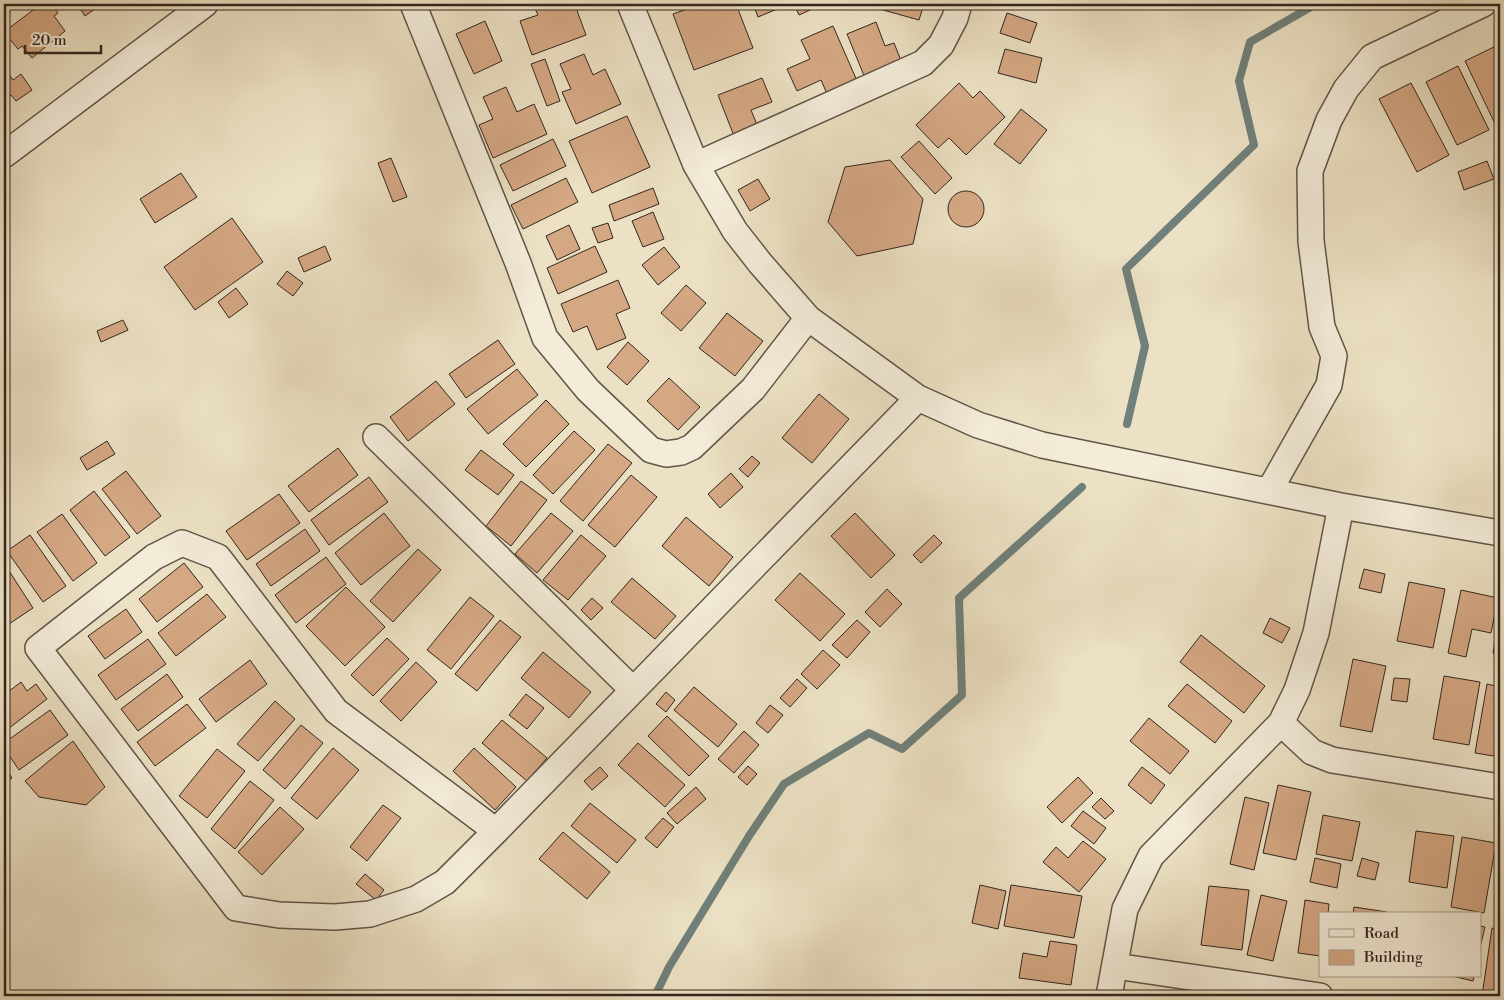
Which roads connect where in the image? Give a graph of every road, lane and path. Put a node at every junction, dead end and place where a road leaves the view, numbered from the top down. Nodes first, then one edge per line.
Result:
1 (413, 4) edge
2 (630, 4) edge
3 (959, 4) edge
4 (1483, 4) edge
5 (201, 5) edge
6 (4, 155) edge
7 (696, 165) junction
8 (808, 318) junction
9 (918, 398) junction
10 (376, 437) dead end
11 (1269, 491) junction
12 (1340, 506) junction
13 (1500, 533) edge
14 (632, 690) junction
15 (1281, 723) junction
16 (1500, 788) edge
17 (496, 831) junction
18 (1115, 966) junction
19 (1109, 996) edge
20 (1320, 996) edge

1 - 8 street
2 - 7 street
3 - 7 street
4 - 11 street
5 - 6 street
7 - 8 street
8 - 9 street
9 - 11 street
9 - 14 street
10 - 14 street
11 - 12 street
12 - 13 street
12 - 15 street
14 - 17 street
15 - 16 street
15 - 18 street
17 - 17 street
18 - 19 street
18 - 20 street

